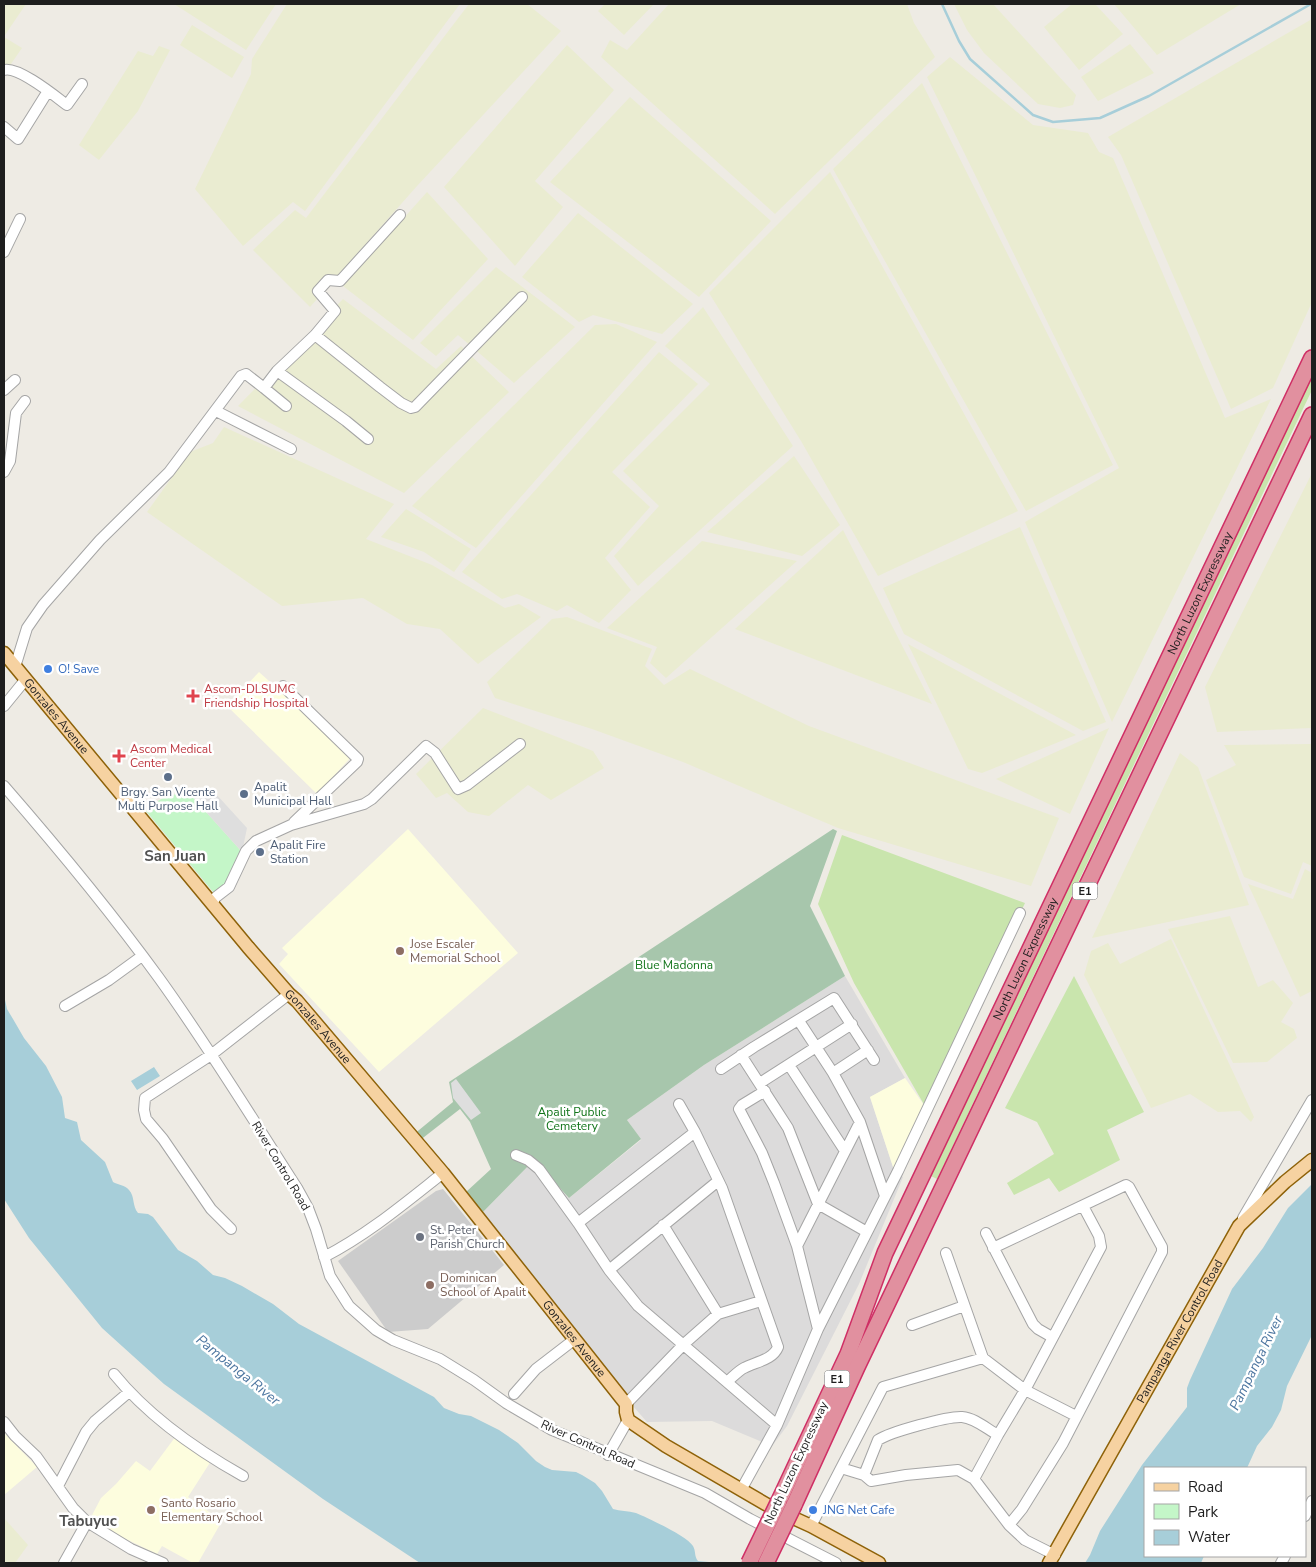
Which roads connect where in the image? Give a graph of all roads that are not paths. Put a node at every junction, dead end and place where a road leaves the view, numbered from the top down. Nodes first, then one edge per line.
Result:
1 (4, 70) edge
2 (82, 84) dead end
3 (48, 91) junction
4 (4, 127) edge
5 (400, 215) dead end
6 (20, 220) dead end
7 (4, 252) edge
8 (522, 297) dead end
9 (315, 335) junction
10 (1312, 358) edge
11 (278, 371) junction
12 (15, 380) dead end
13 (264, 388) junction
14 (4, 390) edge
15 (25, 401) dead end
16 (286, 406) dead end
17 (216, 411) junction
18 (1312, 415) edge
19 (368, 439) dead end
20 (8, 446) edge
21 (291, 449) dead end
22 (4, 472) edge
23 (4, 653) edge
24 (15, 667) junction
25 (26, 679) junction
26 (283, 686) dead end
27 (4, 706) edge
28 (520, 744) dead end
29 (4, 786) edge
30 (291, 825) junction
31 (212, 903) junction
32 (1020, 913) dead end
33 (142, 956) junction
34 (289, 994) junction
35 (65, 1006) dead end
36 (799, 1021) junction
37 (852, 1024) junction
38 (816, 1047) junction
39 (868, 1050) junction
40 (211, 1055) junction
41 (741, 1056) junction
42 (874, 1060) dead end
43 (788, 1065) junction
44 (721, 1069) dead end
45 (833, 1073) junction
46 (762, 1087) junction
47 (1312, 1100) edge
48 (679, 1104) dead end
49 (860, 1122) junction
50 (695, 1132) junction
51 (845, 1151) junction
52 (516, 1155) dead end
53 (1312, 1160) edge
54 (443, 1173) junction
55 (718, 1181) junction
56 (885, 1196) junction
57 (818, 1204) junction
58 (1083, 1206) junction
59 (578, 1223) junction
60 (664, 1225) junction
61 (1239, 1226) junction
62 (232, 1229) dead end
63 (867, 1232) junction
64 (986, 1233) dead end
65 (797, 1246) junction
66 (993, 1248) junction
67 (946, 1253) dead end
68 (324, 1257) junction
69 (609, 1270) junction
70 (762, 1301) junction
71 (964, 1306) junction
72 (718, 1314) junction
73 (912, 1325) dead end
74 (818, 1329) junction
75 (1052, 1337) junction
76 (575, 1339) junction
77 (684, 1344) junction
78 (983, 1358) junction
79 (114, 1374) dead end
80 (728, 1382) junction
81 (1025, 1390) junction
82 (129, 1392) junction
83 (514, 1394) dead end
84 (626, 1404) junction
85 (1076, 1416) junction
86 (628, 1420) junction
87 (4, 1422) edge
88 (777, 1425) junction
89 (998, 1435) junction
90 (608, 1454) junction
91 (841, 1468) junction
92 (864, 1475) junction
93 (243, 1476) dead end
94 (974, 1479) junction
95 (58, 1486) junction
96 (741, 1490) junction
97 (1312, 1501) edge
98 (1306, 1514) edge
99 (87, 1522) junction
100 (1009, 1525) junction
101 (811, 1526) junction
102 (1052, 1559) edge
103 (64, 1563) edge
104 (163, 1563) edge
105 (749, 1563) edge
106 (766, 1563) edge
107 (836, 1563) edge
108 (878, 1563) edge

1 - 3 street
2 - 3 street
3 - 4 street
5 - 9 street
6 - 7 street
8 - 9 street
9 - 11 street
10 - 105 highway, North Luzon Expressway / E1, bridge
11 - 13 street
11 - 19 street
12 - 14 street
13 - 16 street
13 - 17 street
15 - 20 street
17 - 21 street
17 - 24 street
18 - 106 highway, North Luzon Expressway / E1, bridge
20 - 22 street
23 - 24 main road, Gonzales Avenue
24 - 25 main road, Gonzales Avenue
25 - 27 street
25 - 31 main road, Gonzales Avenue
26 - 30 street
28 - 30 street
29 - 33 street, River Control Road
30 - 31 street
31 - 34 main road, Gonzales Avenue
32 - 56 street
33 - 35 street
33 - 40 street, River Control Road
34 - 40 street
34 - 54 main road, Gonzales Avenue
36 - 37 street
36 - 38 street
36 - 41 street
37 - 38 street
37 - 39 street
38 - 43 street
38 - 45 street
39 - 42 street
39 - 45 street
40 - 62 street
40 - 68 street, River Control Road
41 - 44 street
41 - 46 street
43 - 46 street
43 - 51 street
45 - 49 street
46 - 57 street
46 - 65 street
47 - 61 street, Pampanga River Control Road
48 - 50 street
49 - 51 street
49 - 56 street
50 - 55 street
50 - 59 street
51 - 57 street
52 - 59 street
53 - 61 main road
54 - 68 street
54 - 76 main road, Gonzales Avenue
55 - 60 street
55 - 70 street
56 - 63 street
57 - 63 street
57 - 65 street
58 - 66 street
58 - 75 street
58 - 85 street
59 - 69 street
60 - 69 street
60 - 72 street
61 - 102 main road, Pampanga River Control Road
63 - 74 street
64 - 66 street
65 - 74 street
66 - 75 street
67 - 71 street
68 - 90 street, River Control Road
69 - 77 street
70 - 72 street
70 - 80 street
71 - 73 street
71 - 78 street
72 - 77 street
74 - 88 street
75 - 81 street
76 - 83 street
76 - 84 main road, Gonzales Avenue
77 - 80 street
77 - 84 street
78 - 81 street
78 - 91 street
79 - 82 street
80 - 88 street
81 - 85 street
81 - 89 street
82 - 93 street
82 - 95 street
84 - 86 main road
85 - 100 street
86 - 90 street
86 - 96 main road
87 - 95 street
88 - 96 street
89 - 92 street
89 - 94 street
90 - 107 street, River Control Road
91 - 92 street
91 - 101 street
92 - 94 street
94 - 100 street
95 - 99 street
96 - 101 main road
97 - 98 street
99 - 103 street
99 - 104 street
100 - 102 street
101 - 108 main road

